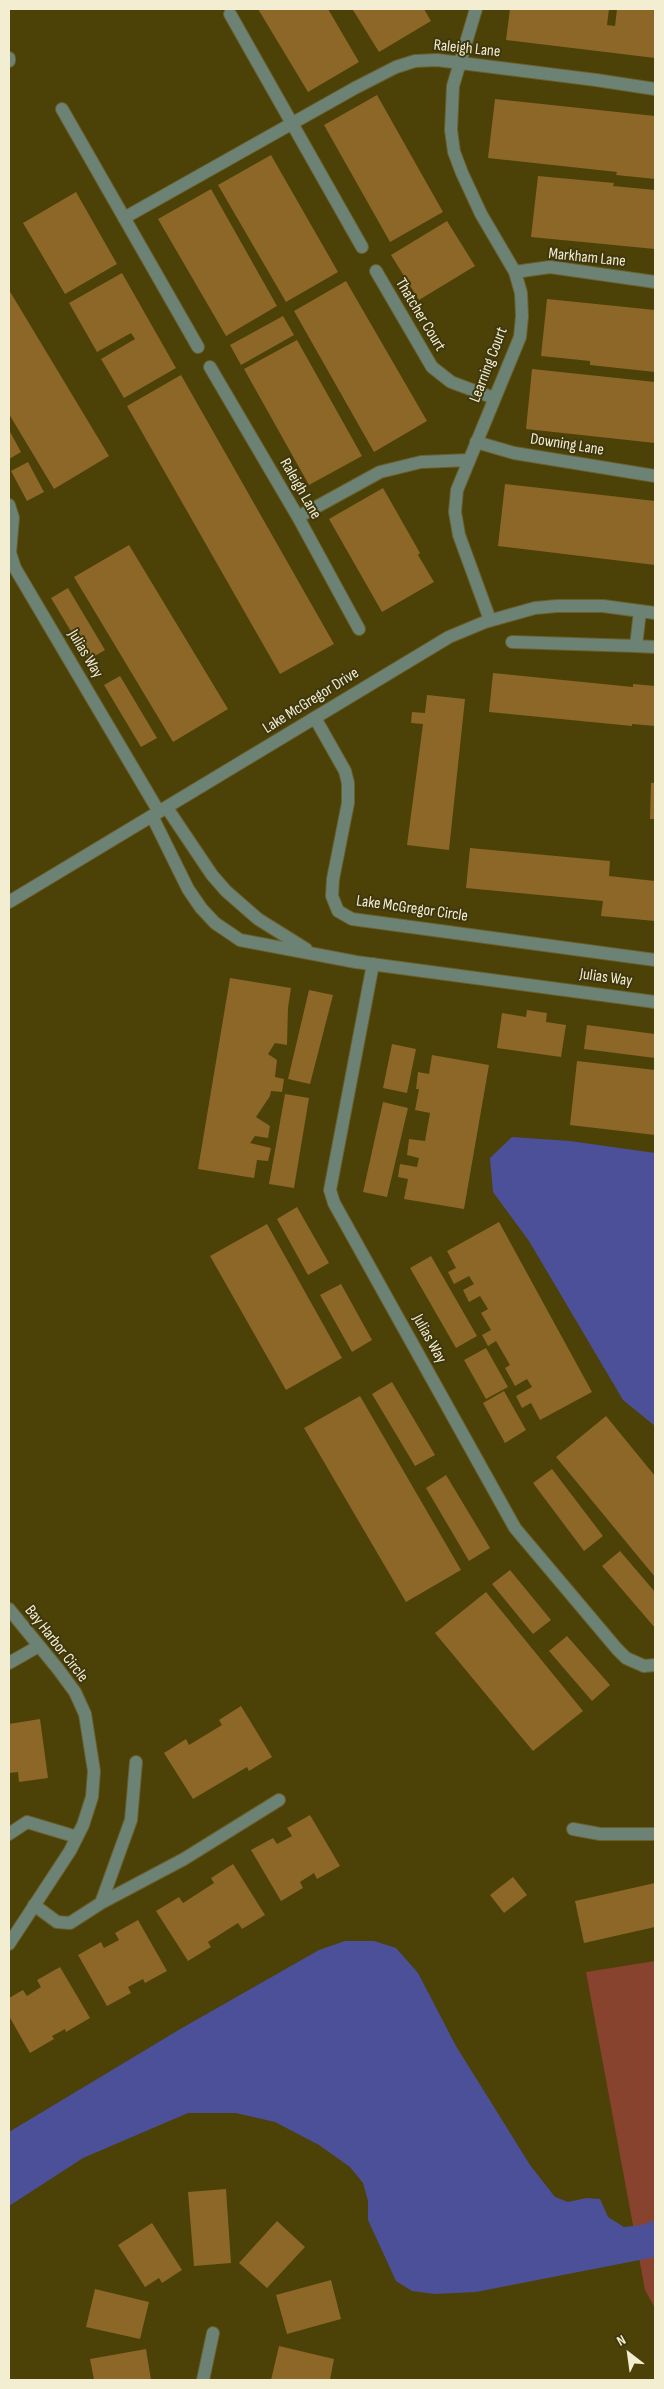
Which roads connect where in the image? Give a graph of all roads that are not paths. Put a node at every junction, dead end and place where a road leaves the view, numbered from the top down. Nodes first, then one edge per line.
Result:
1 (476, 9) edge
2 (230, 14) dead end
3 (459, 63) junction
4 (655, 90) edge
5 (62, 109) dead end
6 (291, 125) junction
7 (124, 218) junction
8 (362, 247) dead end
9 (376, 272) dead end
10 (515, 272) junction
11 (655, 282) edge
12 (198, 347) dead end
13 (210, 367) dead end
14 (494, 398) junction
15 (476, 442) junction
16 (469, 460) junction
17 (655, 476) edge
18 (9, 505) edge
19 (298, 517) junction
20 (640, 611) junction
21 (655, 614) edge
22 (490, 620) junction
23 (359, 629) dead end
24 (512, 642) dead end
25 (636, 646) junction
26 (655, 648) edge
27 (315, 718) junction
28 (159, 812) junction
29 (10, 900) edge
30 (315, 954) junction
31 (655, 960) edge
32 (373, 964) junction
33 (655, 1002) edge
34 (9, 1609) edge
35 (39, 1646) junction
36 (9, 1663) edge
37 (655, 1665) edge
38 (136, 1762) dead end
39 (279, 1800) dead end
40 (573, 1829) dead end
41 (9, 1834) edge
42 (655, 1834) edge
43 (77, 1837) junction
44 (101, 1902) junction
45 (34, 1905) junction
46 (9, 1944) edge
47 (213, 2333) dead end
48 (204, 2380) edge

1 - 3 street, Learning Court
2 - 6 street
3 - 4 street, Raleigh Lane
3 - 6 street, Raleigh Lane
3 - 10 street, Learning Court
5 - 7 street
6 - 7 street, Raleigh Lane
6 - 8 street
7 - 12 street
9 - 14 street, Thatcher Court
10 - 11 street, Markham Lane
10 - 14 street, Learning Court
13 - 19 street, Raleigh Lane
14 - 15 street, Learning Court
15 - 16 street, Learning Court
15 - 17 street, Downing Lane
16 - 19 street
16 - 22 street, Learning Court
18 - 28 street, Julias Way
19 - 23 street, Raleigh Lane
20 - 21 street, Lake McGregor Drive
20 - 22 street, Lake McGregor Drive
20 - 25 street
22 - 27 street, Lake McGregor Drive
24 - 25 street
25 - 26 street
27 - 28 street, Lake McGregor Drive
27 - 31 street, Lake McGregor Circle
28 - 29 street, Lake McGregor Drive
28 - 30 street, Julias Way
28 - 30 street, Julias Way
30 - 32 street, Julias Way
32 - 33 street, Julias Way
32 - 37 street, Julias Way
34 - 35 street, Bay Harbor Circle
35 - 36 street
35 - 43 street, Bay Harbor Circle
38 - 44 street
39 - 44 street
40 - 42 street
41 - 43 street
43 - 45 street, Bay Harbor Circle
44 - 45 street
45 - 46 street, Bay Harbor Circle
47 - 48 street

